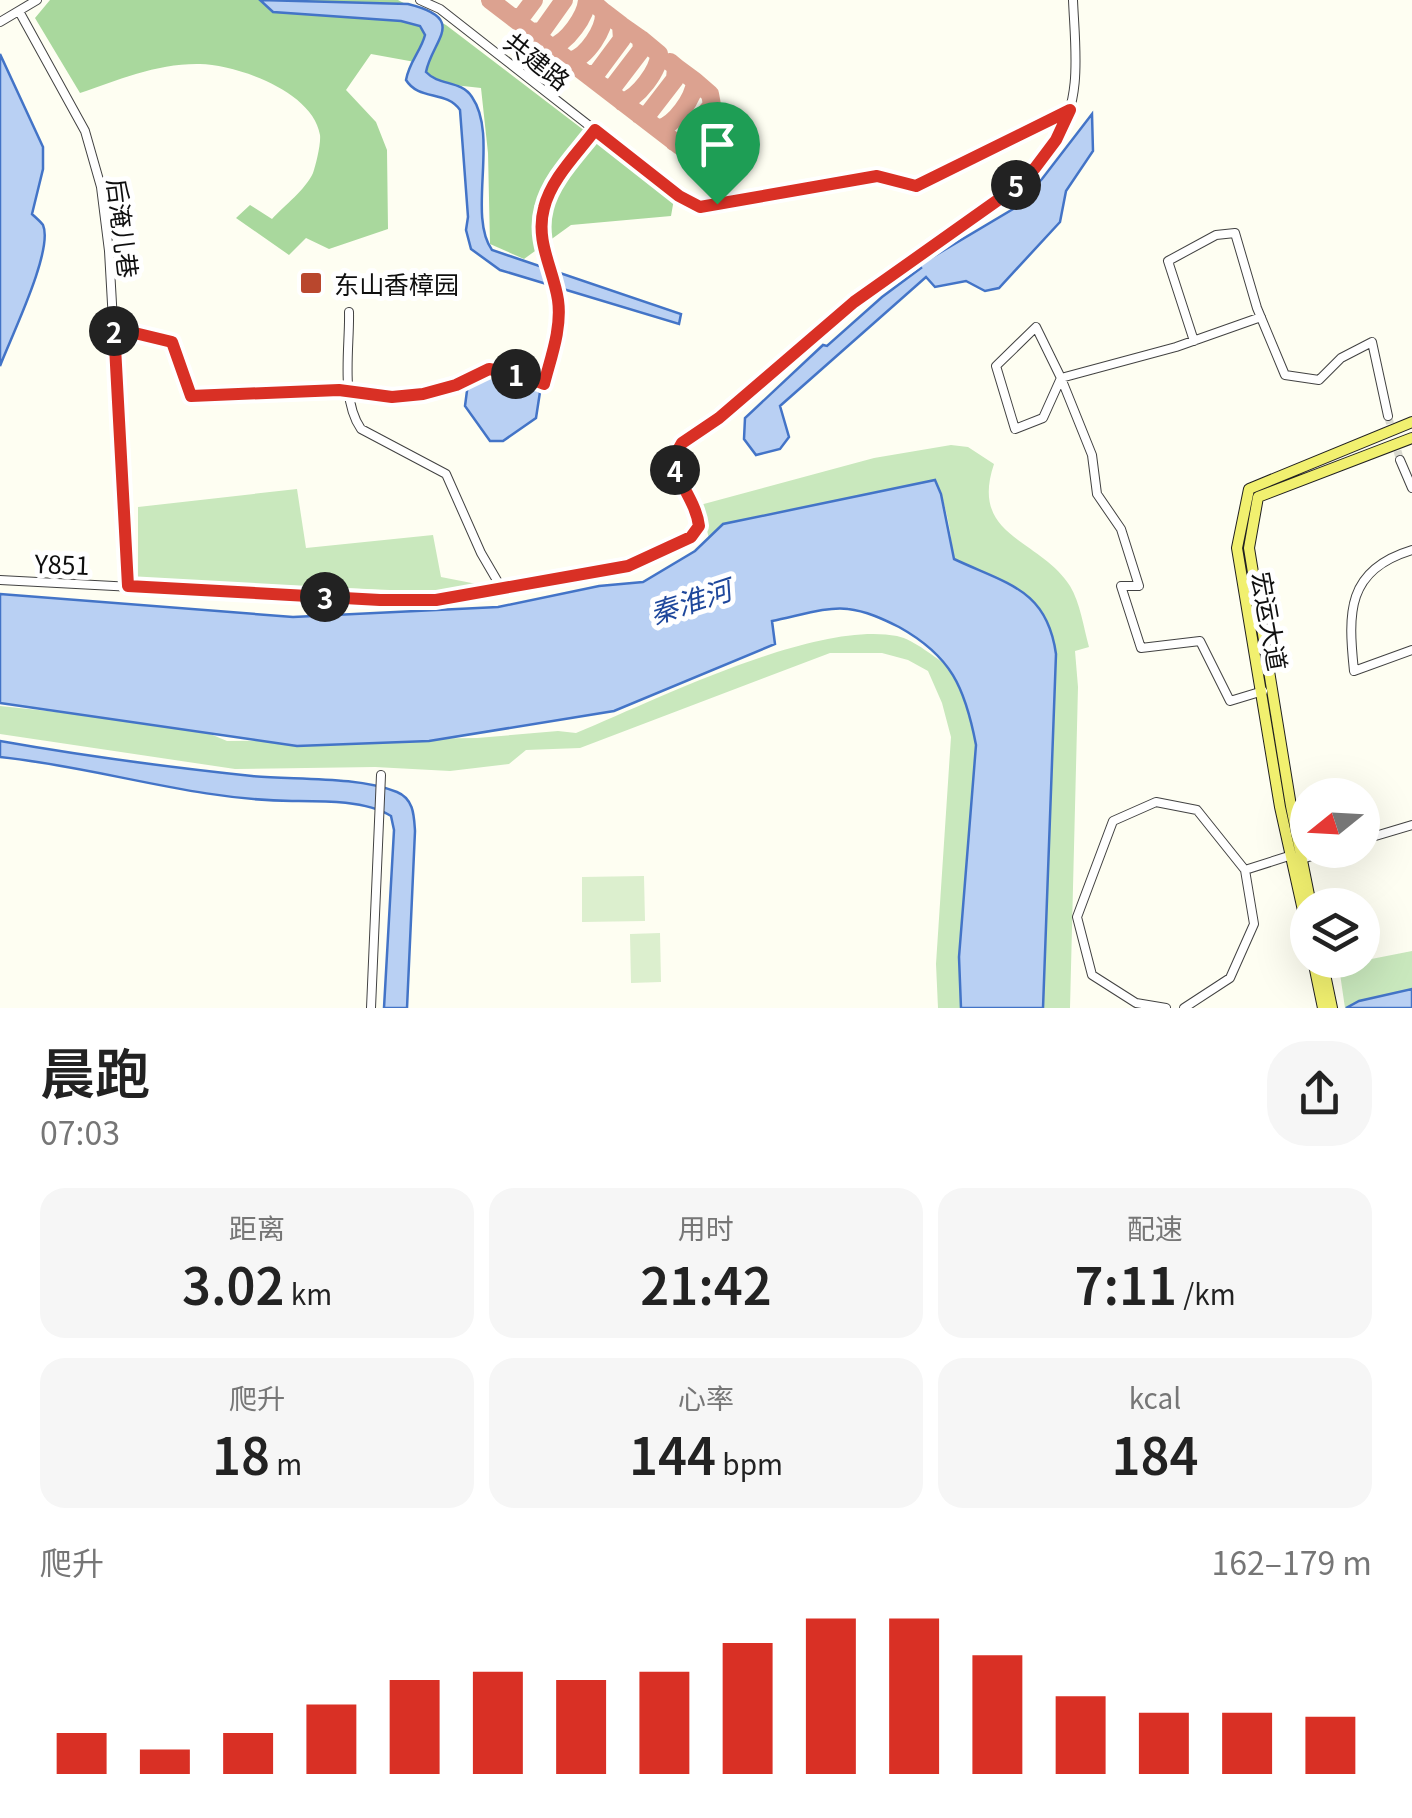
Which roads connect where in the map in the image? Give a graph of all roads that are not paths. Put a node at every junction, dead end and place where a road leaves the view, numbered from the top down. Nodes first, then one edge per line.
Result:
1 (38, 0) edge
2 (420, 0) edge
3 (1074, 0) edge
4 (20, 13) junction
5 (0, 22) edge
6 (1070, 110) junction
7 (595, 130) junction
8 (349, 312) dead end
9 (1261, 316) junction
10 (114, 328) junction
11 (1194, 342) junction
12 (1060, 378) junction
13 (350, 391) junction
14 (1388, 416) tunnel mouth
15 (1412, 422) edge
16 (1412, 438) edge
17 (1400, 460) tunnel mouth
18 (1412, 488) edge
19 (1412, 550) edge
20 (0, 580) edge
21 (128, 586) junction
22 (502, 589) junction
23 (1412, 650) edge
24 (1263, 691) junction
25 (381, 775) dead end
26 (1290, 805) edge
27 (1412, 825) edge
28 (1290, 834) edge
29 (1380, 835) edge
30 (1290, 857) edge
31 (1245, 870) junction
32 (1317, 978) edge
33 (1326, 978) edge
34 (371, 1008) edge
35 (1166, 1008) edge
36 (1184, 1008) edge
37 (1323, 1008) edge
38 (1332, 1008) edge

1 - 4 street
2 - 7 street, 共建路
3 - 6 street
4 - 5 street
4 - 10 street, 后淹儿巷
6 - 7 street, 共建路
6 - 22 street, Y851
7 - 13 street
8 - 13 street
9 - 11 street
9 - 11 street
9 - 14 street
10 - 13 street
10 - 21 street, 后淹儿巷
11 - 12 street
12 - 12 street
12 - 24 street
13 - 22 street
15 - 24 main road, 宏运大道
16 - 26 main road, 宏运大道
17 - 18 street
19 - 23 street
20 - 21 street, Y851
21 - 22 street, Y851
24 - 28 main road, 宏运大道
25 - 34 street
27 - 29 street
30 - 31 street
31 - 35 street
31 - 36 street
32 - 37 main road
33 - 38 main road

